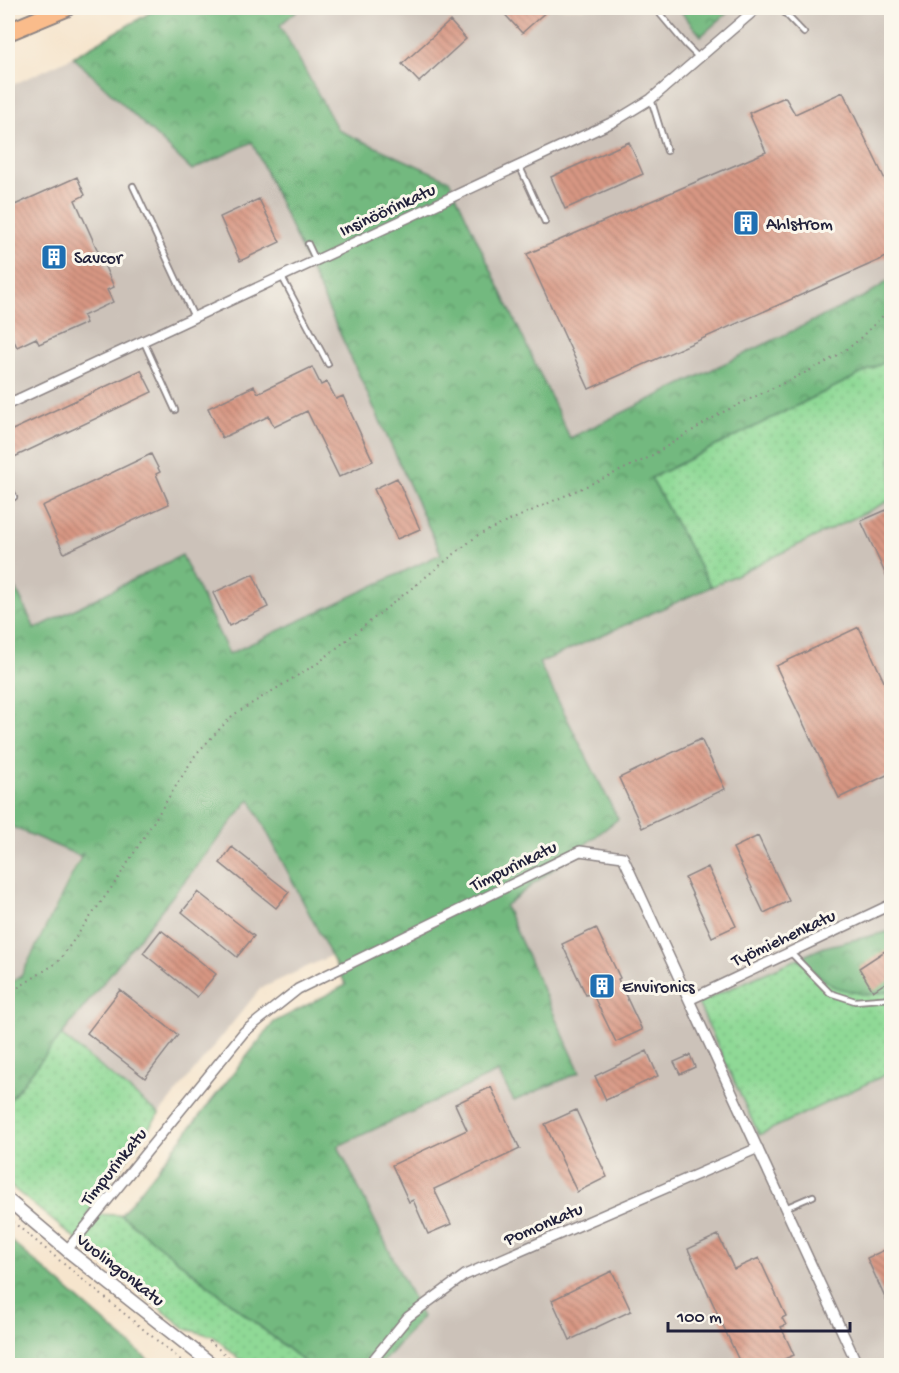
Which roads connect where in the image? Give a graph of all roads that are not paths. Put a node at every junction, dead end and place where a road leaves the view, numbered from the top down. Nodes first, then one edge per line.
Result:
1 (66, 8) edge
2 (655, 8) edge
3 (757, 8) edge
4 (780, 8) edge
5 (8, 32) edge
6 (804, 33) dead end
7 (699, 58) junction
8 (651, 99) junction
9 (667, 151) dead end
10 (519, 165) junction
11 (133, 186) dead end
12 (545, 222) dead end
13 (308, 244) dead end
14 (316, 261) junction
15 (282, 277) junction
16 (194, 317) junction
17 (143, 340) junction
18 (328, 364) dead end
19 (8, 404) edge
20 (175, 410) dead end
21 (8, 484) edge
22 (14, 497) dead end
23 (891, 904) edge
24 (790, 952) junction
25 (891, 999) edge
26 (689, 1000) junction
27 (758, 1148) junction
28 (813, 1196) dead end
29 (8, 1200) edge
30 (785, 1208) junction
31 (67, 1250) junction
32 (214, 1365) edge
33 (368, 1365) edge
34 (858, 1365) edge

1 - 5 highway
2 - 7 lane
3 - 7 street, Insinöörinkatu
4 - 6 lane
7 - 8 street, Insinöörinkatu
8 - 9 lane
8 - 10 street, Insinöörinkatu
10 - 12 lane
10 - 14 street, Insinöörinkatu
11 - 16 lane
13 - 14 lane
14 - 15 street, Insinöörinkatu
15 - 16 street, Insinöörinkatu
15 - 18 lane
16 - 17 street, Insinöörinkatu
17 - 19 street, Insinöörinkatu
17 - 20 lane
21 - 22 lane
23 - 24 street, Työmiehenkatu
24 - 25 lane
24 - 26 street, Työmiehenkatu
26 - 27 street, Timpurinkatu
26 - 31 street, Timpurinkatu
27 - 30 street, Timpurinkatu
27 - 33 street, Pomonkatu
28 - 30 lane
29 - 31 street, Vuolingonkatu
30 - 34 street, Timpurinkatu
31 - 32 street, Vuolingonkatu

